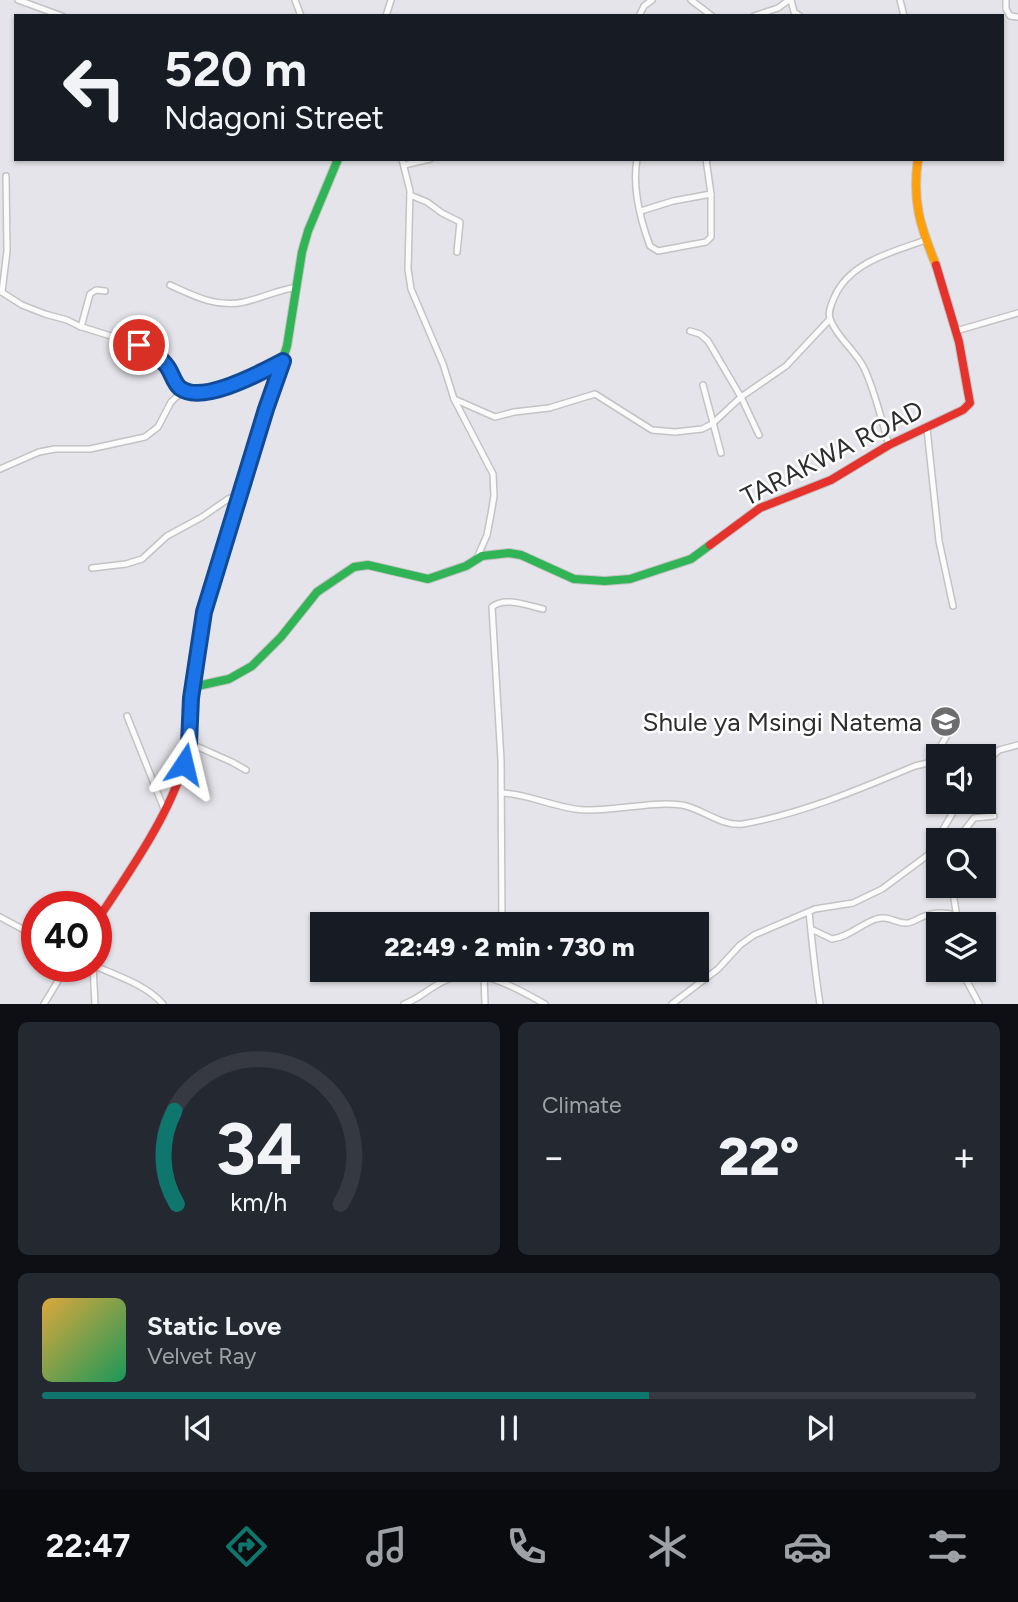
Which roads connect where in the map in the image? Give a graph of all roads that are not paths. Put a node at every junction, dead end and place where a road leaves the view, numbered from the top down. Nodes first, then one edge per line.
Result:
1 (18, 0) edge
2 (652, 0) edge
3 (691, 0) edge
4 (790, 0) edge
5 (1006, 0) edge
6 (56, 14) edge
7 (640, 14) edge
8 (709, 14) edge
9 (760, 14) edge
10 (1018, 18) edge
11 (337, 161) edge
12 (637, 161) edge
13 (706, 161) edge
14 (918, 161) edge
15 (403, 162) edge
16 (6, 176) dead end
17 (711, 194) junction
18 (410, 195) junction
19 (641, 211) junction
20 (926, 240) junction
21 (457, 252) dead end
22 (170, 285) dead end
23 (297, 287) junction
24 (1, 291) edge
25 (105, 291) dead end
26 (1018, 313) edge
27 (830, 318) junction
28 (81, 327) junction
29 (690, 331) dead end
30 (956, 331) junction
31 (283, 361) junction
32 (703, 385) dead end
33 (183, 391) junction
34 (741, 397) junction
35 (454, 399) junction
36 (712, 424) junction
37 (927, 429) junction
38 (759, 435) dead end
39 (889, 445) junction
40 (720, 453) dead end
41 (0, 468) edge
42 (240, 495) junction
43 (477, 559) junction
44 (92, 568) dead end
45 (953, 606) dead end
46 (543, 609) dead end
47 (193, 687) junction
48 (127, 716) dead end
49 (947, 735) dead end
50 (189, 743) junction
51 (942, 744) edge
52 (1018, 745) edge
53 (996, 753) edge
54 (926, 763) edge
55 (246, 770) dead end
56 (502, 793) junction
57 (164, 809) junction
58 (994, 816) dead end
59 (966, 828) edge
60 (926, 857) edge
61 (112, 898) edge
62 (502, 912) edge
63 (808, 912) junction
64 (926, 915) edge
65 (0, 917) edge
66 (21, 928) edge
67 (813, 930) junction
68 (112, 973) edge
69 (58, 982) edge
70 (94, 982) edge
71 (442, 982) edge
72 (484, 982) edge
73 (502, 982) edge
74 (968, 982) edge
75 (44, 1003) edge
76 (95, 1003) edge
77 (163, 1003) edge
78 (404, 1003) edge
79 (485, 1003) edge
80 (545, 1003) edge
81 (673, 1003) edge
82 (820, 1003) edge
83 (979, 1003) edge

1 - 6 street
2 - 7 street
3 - 8 street
4 - 9 street
5 - 10 street
11 - 23 street
12 - 19 street
13 - 17 street
14 - 20 street, TARAKWA ROAD
15 - 18 street
16 - 24 street
17 - 19 street
17 - 19 street
18 - 21 street
18 - 35 street
20 - 27 street
20 - 30 street, TARAKWA ROAD
22 - 23 street
23 - 31 street
24 - 28 street
25 - 28 street
26 - 30 street
27 - 34 street
27 - 39 street
28 - 33 street
29 - 34 street
30 - 37 street, TARAKWA ROAD
31 - 33 street
31 - 42 street
32 - 36 street
33 - 41 street
34 - 36 street
34 - 38 street
35 - 36 street
35 - 43 street
36 - 40 street
37 - 39 street, TARAKWA ROAD
37 - 45 street
39 - 43 street, TARAKWA ROAD
42 - 44 street
42 - 47 street
43 - 47 street, TARAKWA ROAD
46 - 56 street
47 - 50 street
48 - 57 street
49 - 51 street
50 - 55 street
50 - 57 street
52 - 53 street
54 - 56 street
56 - 62 street
57 - 61 street
58 - 59 street
60 - 63 street
63 - 67 street
63 - 81 street
64 - 67 street
65 - 66 street
67 - 82 street
68 - 77 street
69 - 75 street
70 - 76 street
71 - 78 street
72 - 79 street
73 - 80 street
74 - 83 street

